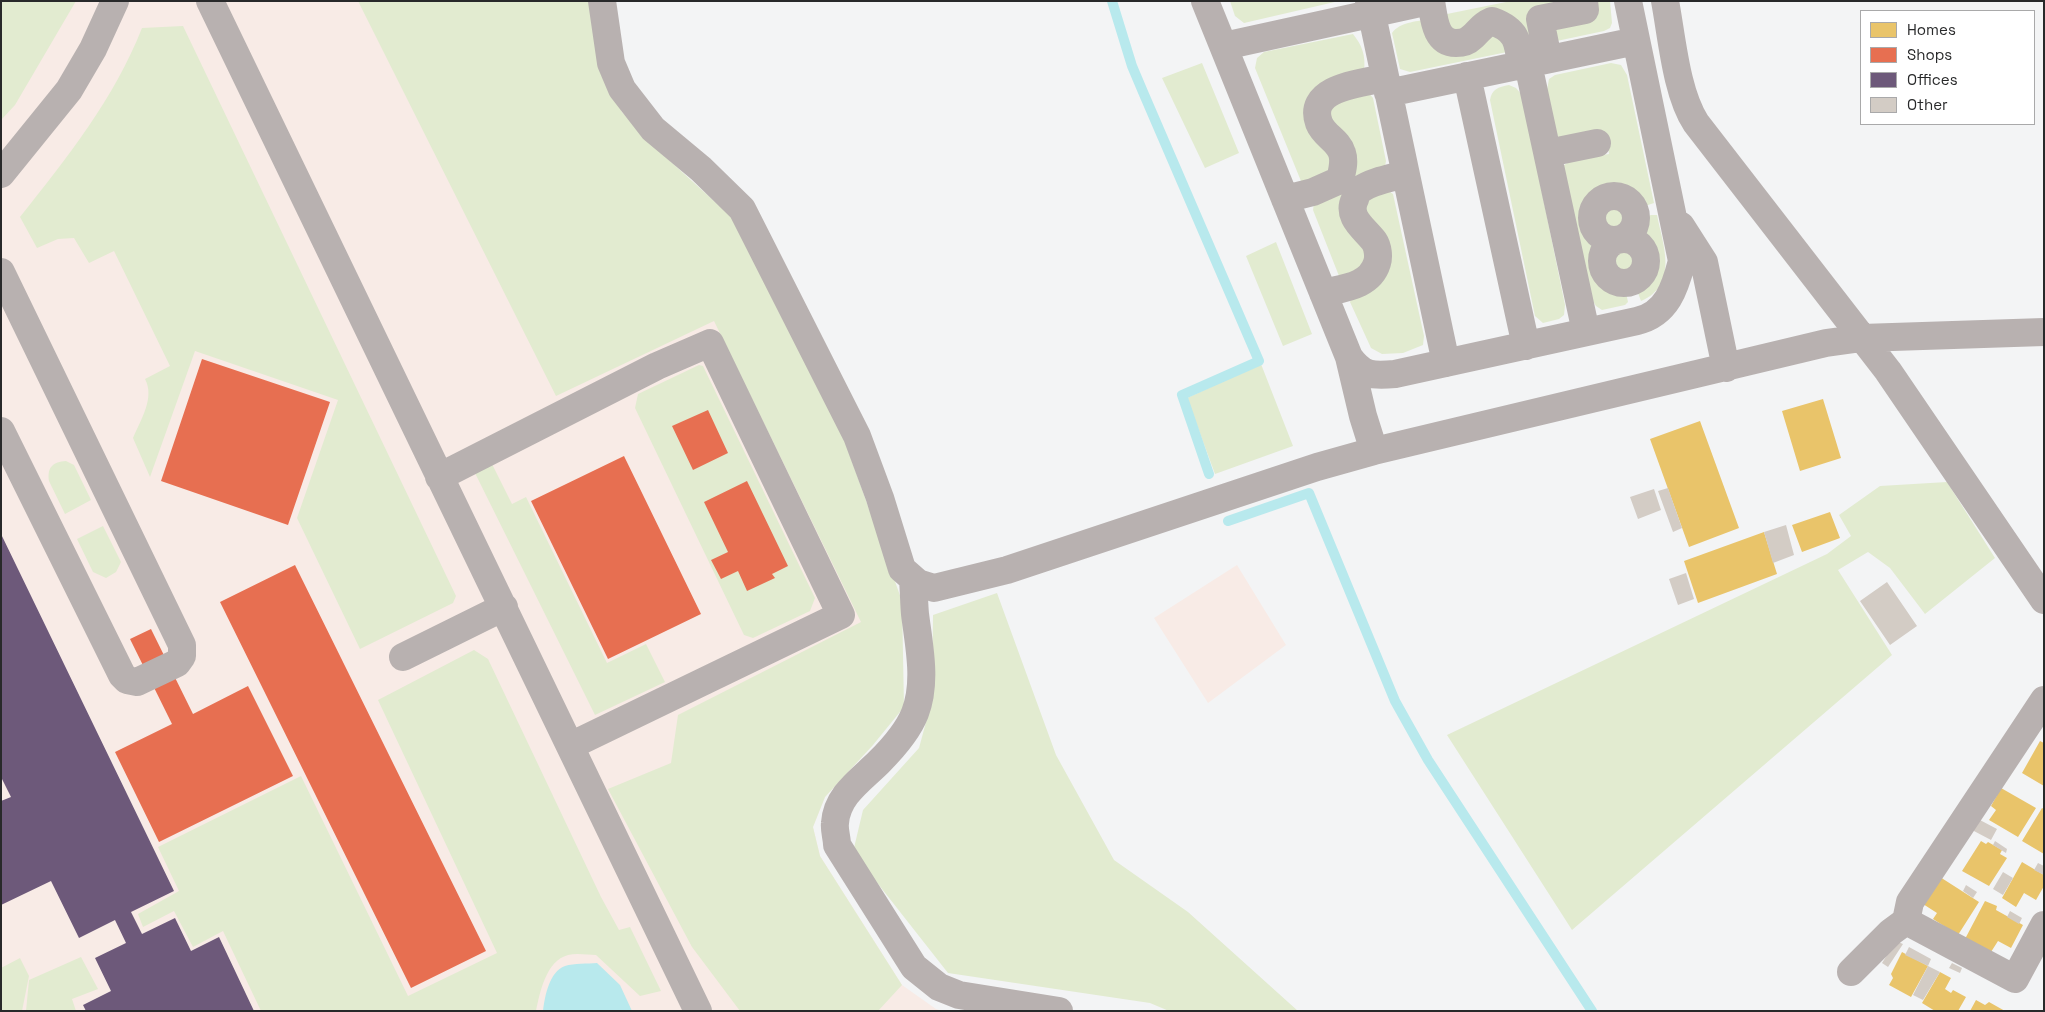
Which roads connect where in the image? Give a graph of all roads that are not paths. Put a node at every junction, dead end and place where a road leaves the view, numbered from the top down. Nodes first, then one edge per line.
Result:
1 (115, 1) edge
2 (210, 1) edge
3 (602, 1) edge
4 (1205, 1) edge
5 (1430, 1) edge
6 (1584, 1) edge
7 (1628, 1) edge
8 (1665, 1) edge
9 (1370, 8) edge
10 (1636, 41) junction
11 (1224, 46) junction
12 (1532, 63) junction
13 (1467, 76) junction
14 (1387, 85) junction
15 (1596, 143) dead end
16 (1548, 153) junction
17 (1, 174) edge
18 (1405, 174) junction
19 (1285, 199) junction
20 (1671, 209) junction
21 (1636, 214) junction
22 (1618, 239) junction
23 (1, 272) edge
24 (1323, 293) junction
25 (1637, 321) junction
26 (1586, 332) junction
27 (2044, 332) edge
28 (1862, 338) junction
29 (1526, 346) junction
30 (1349, 357) junction
31 (1446, 363) junction
32 (1726, 368) junction
33 (1, 431) edge
34 (1374, 452) junction
35 (439, 477) junction
36 (913, 580) junction
37 (2044, 600) edge
38 (504, 607) junction
39 (403, 657) dead end
40 (2044, 700) edge
41 (570, 746) junction
42 (1906, 921) junction
43 (2044, 925) edge
44 (1851, 972) dead end
45 (698, 1011) edge
46 (1059, 1011) edge

1 - 17 street
2 - 35 street
3 - 36 street
4 - 11 street
5 - 9 street
5 - 12 street
6 - 12 street
7 - 10 street
8 - 28 street
9 - 11 street
9 - 14 street
10 - 12 street
10 - 20 street
11 - 19 street
12 - 13 street
12 - 16 street
13 - 14 street
13 - 29 street
14 - 18 street
14 - 19 street
15 - 16 street
16 - 26 street
18 - 24 street
18 - 31 street
19 - 24 street
20 - 21 street
20 - 25 street
20 - 32 street
21 - 22 street
21 - 22 street
22 - 25 street
23 - 33 street
24 - 30 street
25 - 26 street
26 - 29 street
27 - 28 street
28 - 32 street
28 - 37 street
29 - 31 street
30 - 31 street
30 - 34 street
32 - 34 street
34 - 36 street
35 - 38 street
35 - 41 street
36 - 46 street
38 - 39 street
38 - 41 street
40 - 42 street
41 - 45 street
42 - 43 street
42 - 44 street

